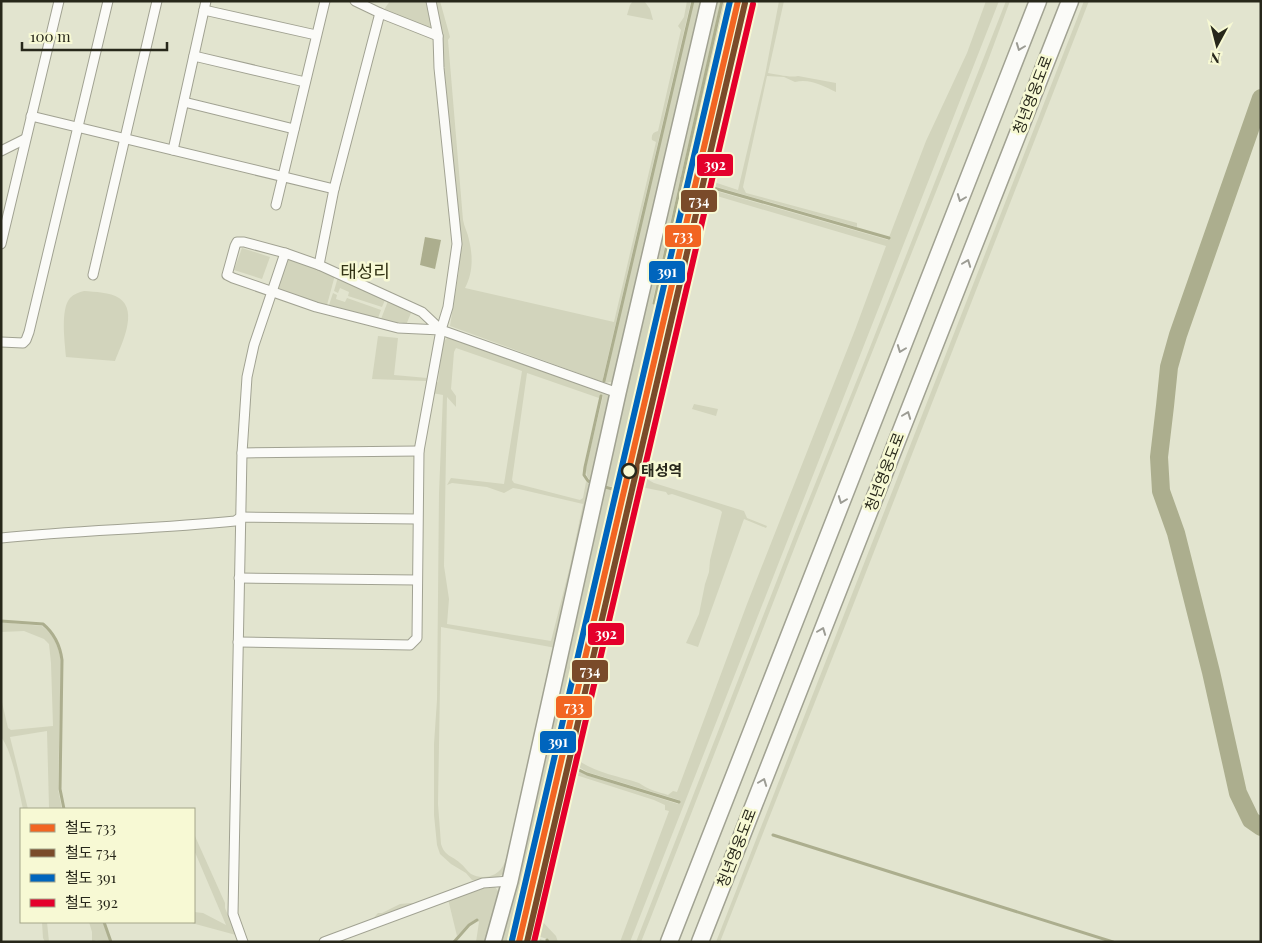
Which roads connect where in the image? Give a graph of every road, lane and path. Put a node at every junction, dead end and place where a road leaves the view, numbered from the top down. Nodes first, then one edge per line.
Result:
1 (59, 1) edge
2 (108, 1) edge
3 (158, 1) edge
4 (325, 1) edge
5 (355, 1) edge
6 (431, 1) edge
7 (709, 1) edge
8 (1038, 1) edge
9 (1070, 1) edge
10 (205, 6) edge
11 (380, 13) junction
12 (316, 35) junction
13 (438, 36) junction
14 (194, 56) junction
15 (305, 82) junction
16 (184, 102) junction
17 (31, 116) junction
18 (78, 128) junction
19 (294, 129) junction
20 (25, 139) junction
21 (126, 139) junction
22 (173, 150) junction
23 (1, 151) edge
24 (283, 177) junction
25 (334, 189) junction
26 (276, 206) dead end
27 (1, 244) edge
28 (285, 253) junction
29 (319, 265) junction
30 (93, 275) dead end
31 (271, 292) junction
32 (441, 330) junction
33 (1, 342) edge
34 (618, 392) junction
35 (419, 451) junction
36 (242, 453) junction
37 (241, 517) junction
38 (418, 519) junction
39 (1, 538) edge
40 (239, 578) junction
41 (417, 580) junction
42 (238, 642) junction
43 (510, 881) junction
44 (243, 942) edge
45 (324, 942) edge
46 (493, 942) edge
47 (669, 942) edge
48 (700, 942) edge

1 - 17 street
2 - 18 street
3 - 21 street
4 - 12 street
5 - 11 street
6 - 13 street
7 - 34 main road
8 -> 47 highway, 청년영웅도로
48 -> 9 highway, 청년영웅도로
10 - 12 street
10 - 14 street
11 - 13 street
11 - 25 street
12 - 15 street
13 - 32 street
14 - 15 street
14 - 16 street
15 - 19 street
16 - 19 street
16 - 22 street
17 - 18 street
17 - 20 street
18 - 21 street
18 - 33 street
19 - 24 street
20 - 23 street
20 - 27 street
21 - 22 street
21 - 30 street
22 - 24 street
24 - 25 street
24 - 26 street
25 - 29 street
28 - 29 street
28 - 31 street
28 - 31 street
29 - 32 street
31 - 32 street
31 - 36 street
32 - 34 street
32 - 35 street
34 - 43 main road
35 - 36 street
35 - 38 street
36 - 37 street
37 - 38 street
37 - 39 street
37 - 40 street
38 - 41 street
40 - 41 street
40 - 42 street
41 - 42 street
42 - 44 street
43 - 45 street
43 - 46 main road

